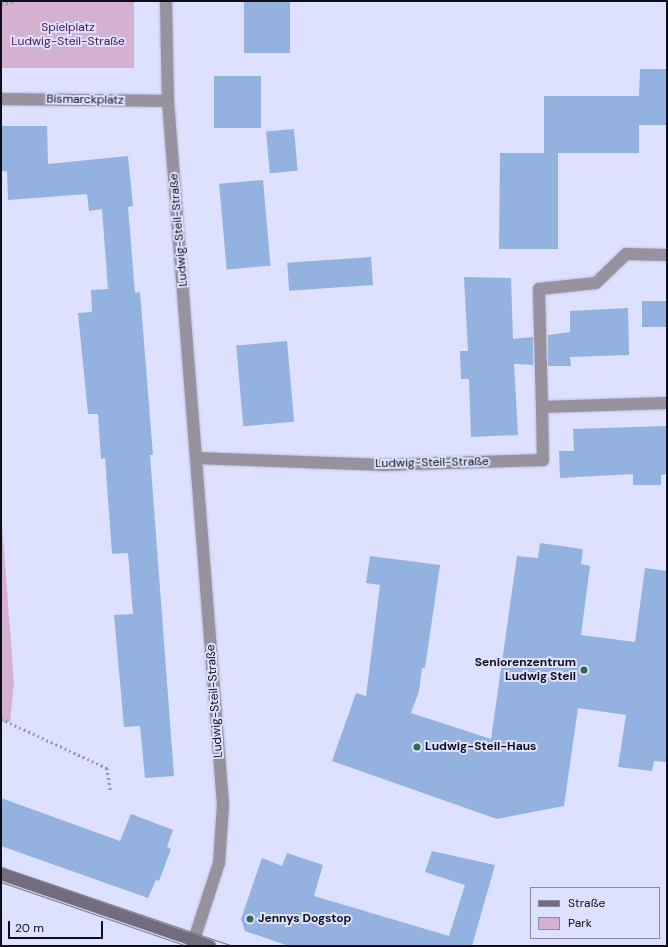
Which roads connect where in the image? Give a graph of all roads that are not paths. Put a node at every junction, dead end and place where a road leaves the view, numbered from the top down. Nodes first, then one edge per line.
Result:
1 (166, 1) edge
2 (1, 100) edge
3 (168, 101) junction
4 (667, 255) edge
5 (667, 403) edge
6 (542, 407) junction
7 (196, 458) junction
8 (1, 874) edge
9 (193, 943) edge
10 (210, 946) edge

1 - 3 street, Ludwig-Steil-Straße
2 - 3 street, Bismarckplatz
3 - 7 street, Ludwig-Steil-Straße
4 - 6 street, Ludwig-Steil-Straße
5 - 6 street
6 - 7 street, Ludwig-Steil-Straße
7 - 9 street, Ludwig-Steil-Straße
8 - 9 main road
9 - 10 main road

